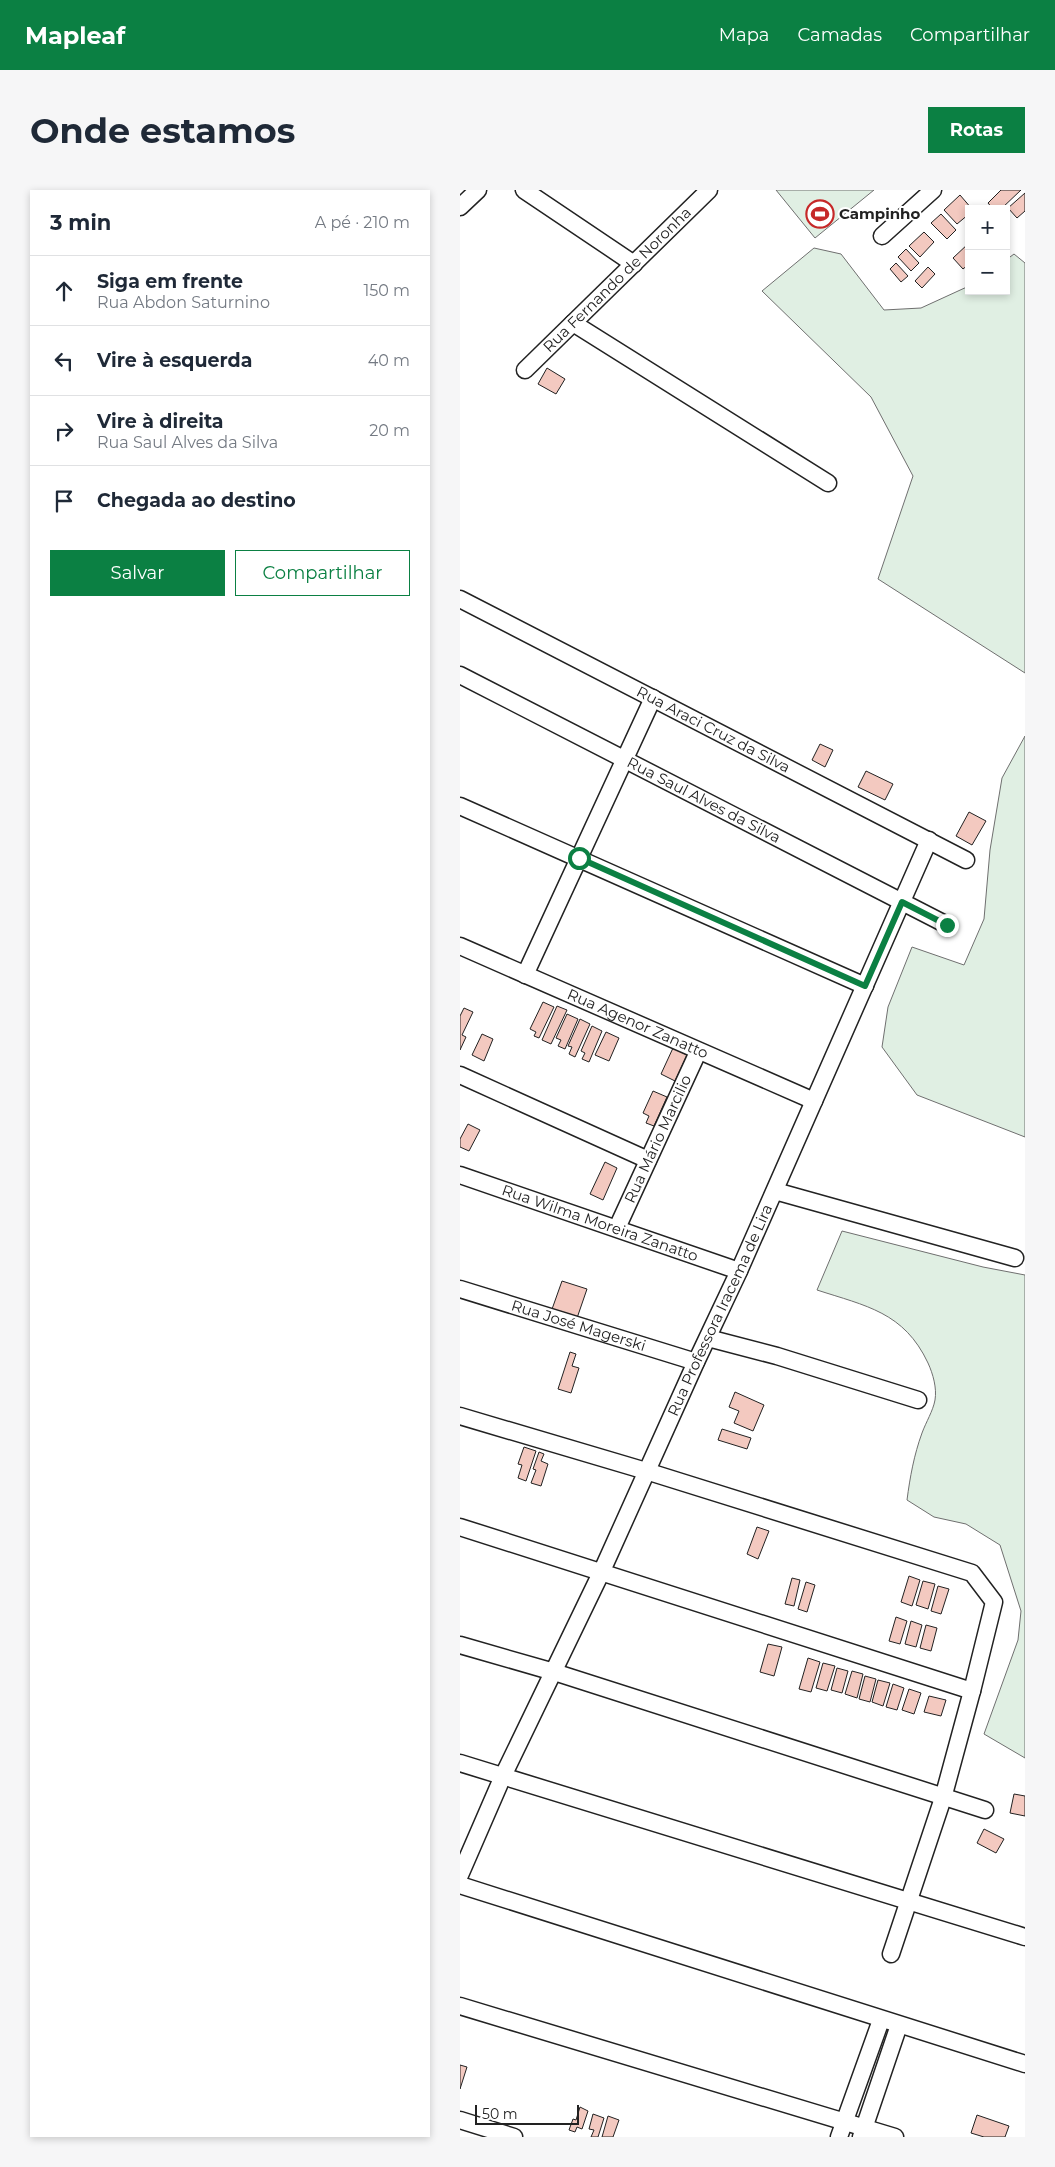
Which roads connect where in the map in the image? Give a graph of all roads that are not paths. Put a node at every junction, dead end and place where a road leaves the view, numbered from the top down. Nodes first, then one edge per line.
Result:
1 (478, 190) edge
2 (524, 190) edge
3 (709, 190) edge
4 (933, 190) edge
5 (460, 208) edge
6 (882, 236) dead end
7 (634, 264) junction
8 (573, 323) junction
9 (525, 370) dead end
10 (828, 483) dead end
11 (460, 599) edge
12 (460, 675) edge
13 (653, 698) junction
14 (624, 760) junction
15 (460, 806) edge
16 (929, 840) junction
17 (579, 858) junction
18 (966, 860) dead end
19 (902, 902) junction
20 (947, 925) dead end
21 (460, 946) edge
22 (525, 975) junction
23 (865, 986) junction
24 (698, 1052) junction
25 (460, 1075) edge
26 (814, 1101) junction
27 (648, 1160) junction
28 (460, 1175) edge
29 (775, 1190) junction
30 (617, 1228) junction
31 (1015, 1258) dead end
32 (740, 1271) junction
33 (460, 1289) edge
34 (708, 1338) junction
35 (696, 1362) junction
36 (918, 1400) dead end
37 (460, 1416) edge
38 (646, 1471) junction
39 (460, 1527) edge
40 (601, 1573) junction
41 (460, 1645) edge
42 (554, 1672) junction
43 (972, 1691) junction
44 (460, 1763) edge
45 (503, 1776) junction
46 (943, 1798) junction
47 (985, 1810) dead end
48 (460, 1875) edge
49 (460, 1886) edge
50 (907, 1902) junction
51 (1025, 1937) edge
52 (891, 1954) dead end
53 (460, 2006) edge
54 (881, 2020) junction
55 (899, 2025) junction
56 (1025, 2064) edge
57 (460, 2120) edge
58 (844, 2121) junction
59 (862, 2132) edge
60 (514, 2137) edge
61 (839, 2137) edge
62 (895, 2137) edge

1 - 5 street
2 - 7 street
3 - 7 street, Rua Fernando de Noronha
4 - 6 street
7 - 8 street, Rua Fernando de Noronha
8 - 9 street, Rua Fernando de Noronha
8 - 10 street
11 - 13 street, Rua Araci Cruz da Silva
12 - 14 street, Rua Saul Alves da Silva
13 - 14 street
13 - 16 street, Rua Araci Cruz da Silva
14 - 17 street
14 - 19 street, Rua Saul Alves da Silva
15 - 17 street
16 - 18 street, Rua Araci Cruz da Silva
16 - 19 street, Rua Professora Iracema de Lira
17 - 22 street
17 - 23 street
19 - 20 street, Rua Saul Alves da Silva
19 - 23 street, Rua Professora Iracema de Lira
21 - 22 street, Rua Agenor Zanatto
22 - 24 street, Rua Agenor Zanatto
23 - 26 street, Rua Professora Iracema de Lira
24 - 26 street, Rua Agenor Zanatto
24 - 27 street, Rua Mário Marcilio
25 - 27 street
26 - 29 street, Rua Professora Iracema de Lira
27 - 30 street, Rua Mário Marcilio
28 - 30 street, Rua Wilma Moreira Zanatto
29 - 31 street
29 - 32 street, Rua Professora Iracema de Lira
30 - 32 street, Rua Wilma Moreira Zanatto
32 - 34 street, Rua Professora Iracema de Lira
33 - 35 street, Rua José Magerski
34 - 35 street, Rua Professora Iracema de Lira
34 - 36 street
35 - 38 street, Rua Professora Iracema de Lira
37 - 38 street
38 - 40 street, Rua Professora Iracema de Lira
38 - 43 street
39 - 40 street
40 - 42 street, Rua Professora Iracema de Lira
40 - 43 street
41 - 42 street
42 - 45 street, Rua Professora Iracema de Lira
42 - 46 street
43 - 46 street
44 - 45 street
45 - 48 street, Rua Professora Iracema de Lira
45 - 50 street
46 - 47 street
46 - 50 street
49 - 54 street
50 - 51 street
50 - 52 street
53 - 58 street
54 - 55 street
54 - 58 street
55 - 56 street
55 - 59 street
57 - 60 street
58 - 59 street
58 - 61 street
59 - 62 street

